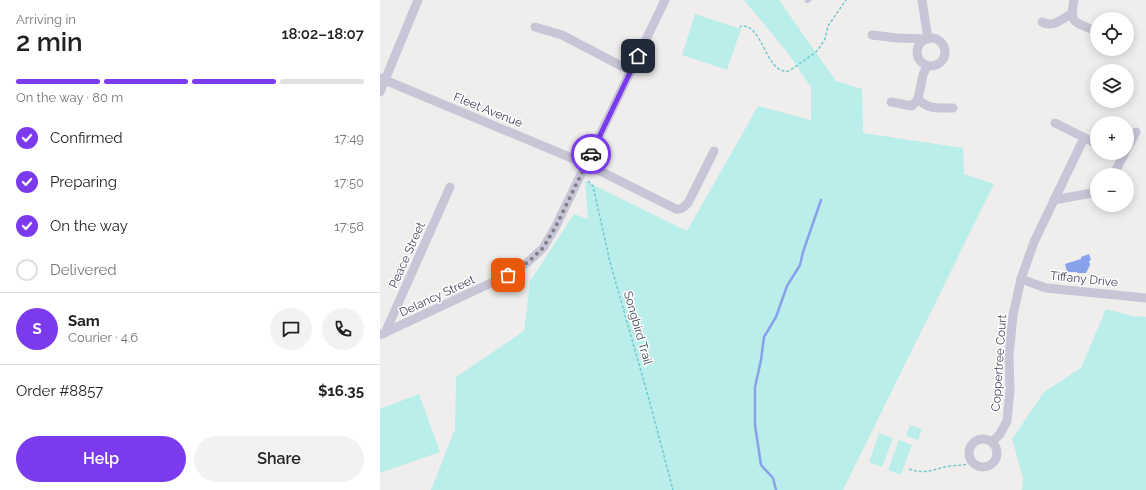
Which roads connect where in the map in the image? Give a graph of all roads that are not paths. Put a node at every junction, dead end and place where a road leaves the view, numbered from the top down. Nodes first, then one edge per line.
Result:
1 (418, 0) edge
2 (665, 0) edge
3 (922, 0) edge
4 (1074, 0) edge
5 (1071, 14) junction
6 (1042, 22) dead end
7 (536, 27) dead end
8 (1090, 29) edge
9 (872, 35) dead end
10 (928, 39) junction
11 (927, 66) junction
12 (631, 71) junction
13 (382, 80) edge
14 (380, 92) edge
15 (918, 99) junction
16 (891, 102) dead end
17 (952, 108) dead end
18 (1055, 123) dead end
19 (1136, 132) dead end
20 (1134, 135) edge
21 (1084, 138) junction
22 (1090, 141) edge
23 (714, 151) dead end
24 (586, 164) junction
25 (450, 187) dead end
26 (1090, 193) edge
27 (1054, 200) junction
28 (1021, 279) junction
29 (1146, 298) edge
30 (383, 334) edge
31 (992, 442) junction

1 - 13 street
2 - 12 street, Delancy Street
3 - 10 street
4 - 5 street
5 - 6 street
5 - 8 street
7 - 12 street
9 - 10 street
10 - 11 street
10 - 11 street
11 - 15 street
12 - 24 street, Delancy Street
13 - 14 street
13 - 24 street, Fleet Avenue
15 - 16 street
15 - 17 street
18 - 21 street
19 - 20 street
21 - 22 street
21 - 27 street, Coppertree Court
23 - 24 street, Fleet Avenue
24 - 30 street, Delancy Street
25 - 30 street, Peace Street
26 - 27 street
27 - 28 street, Coppertree Court
28 - 29 street, Tiffany Drive
28 - 31 street, Coppertree Court
31 - 31 street

